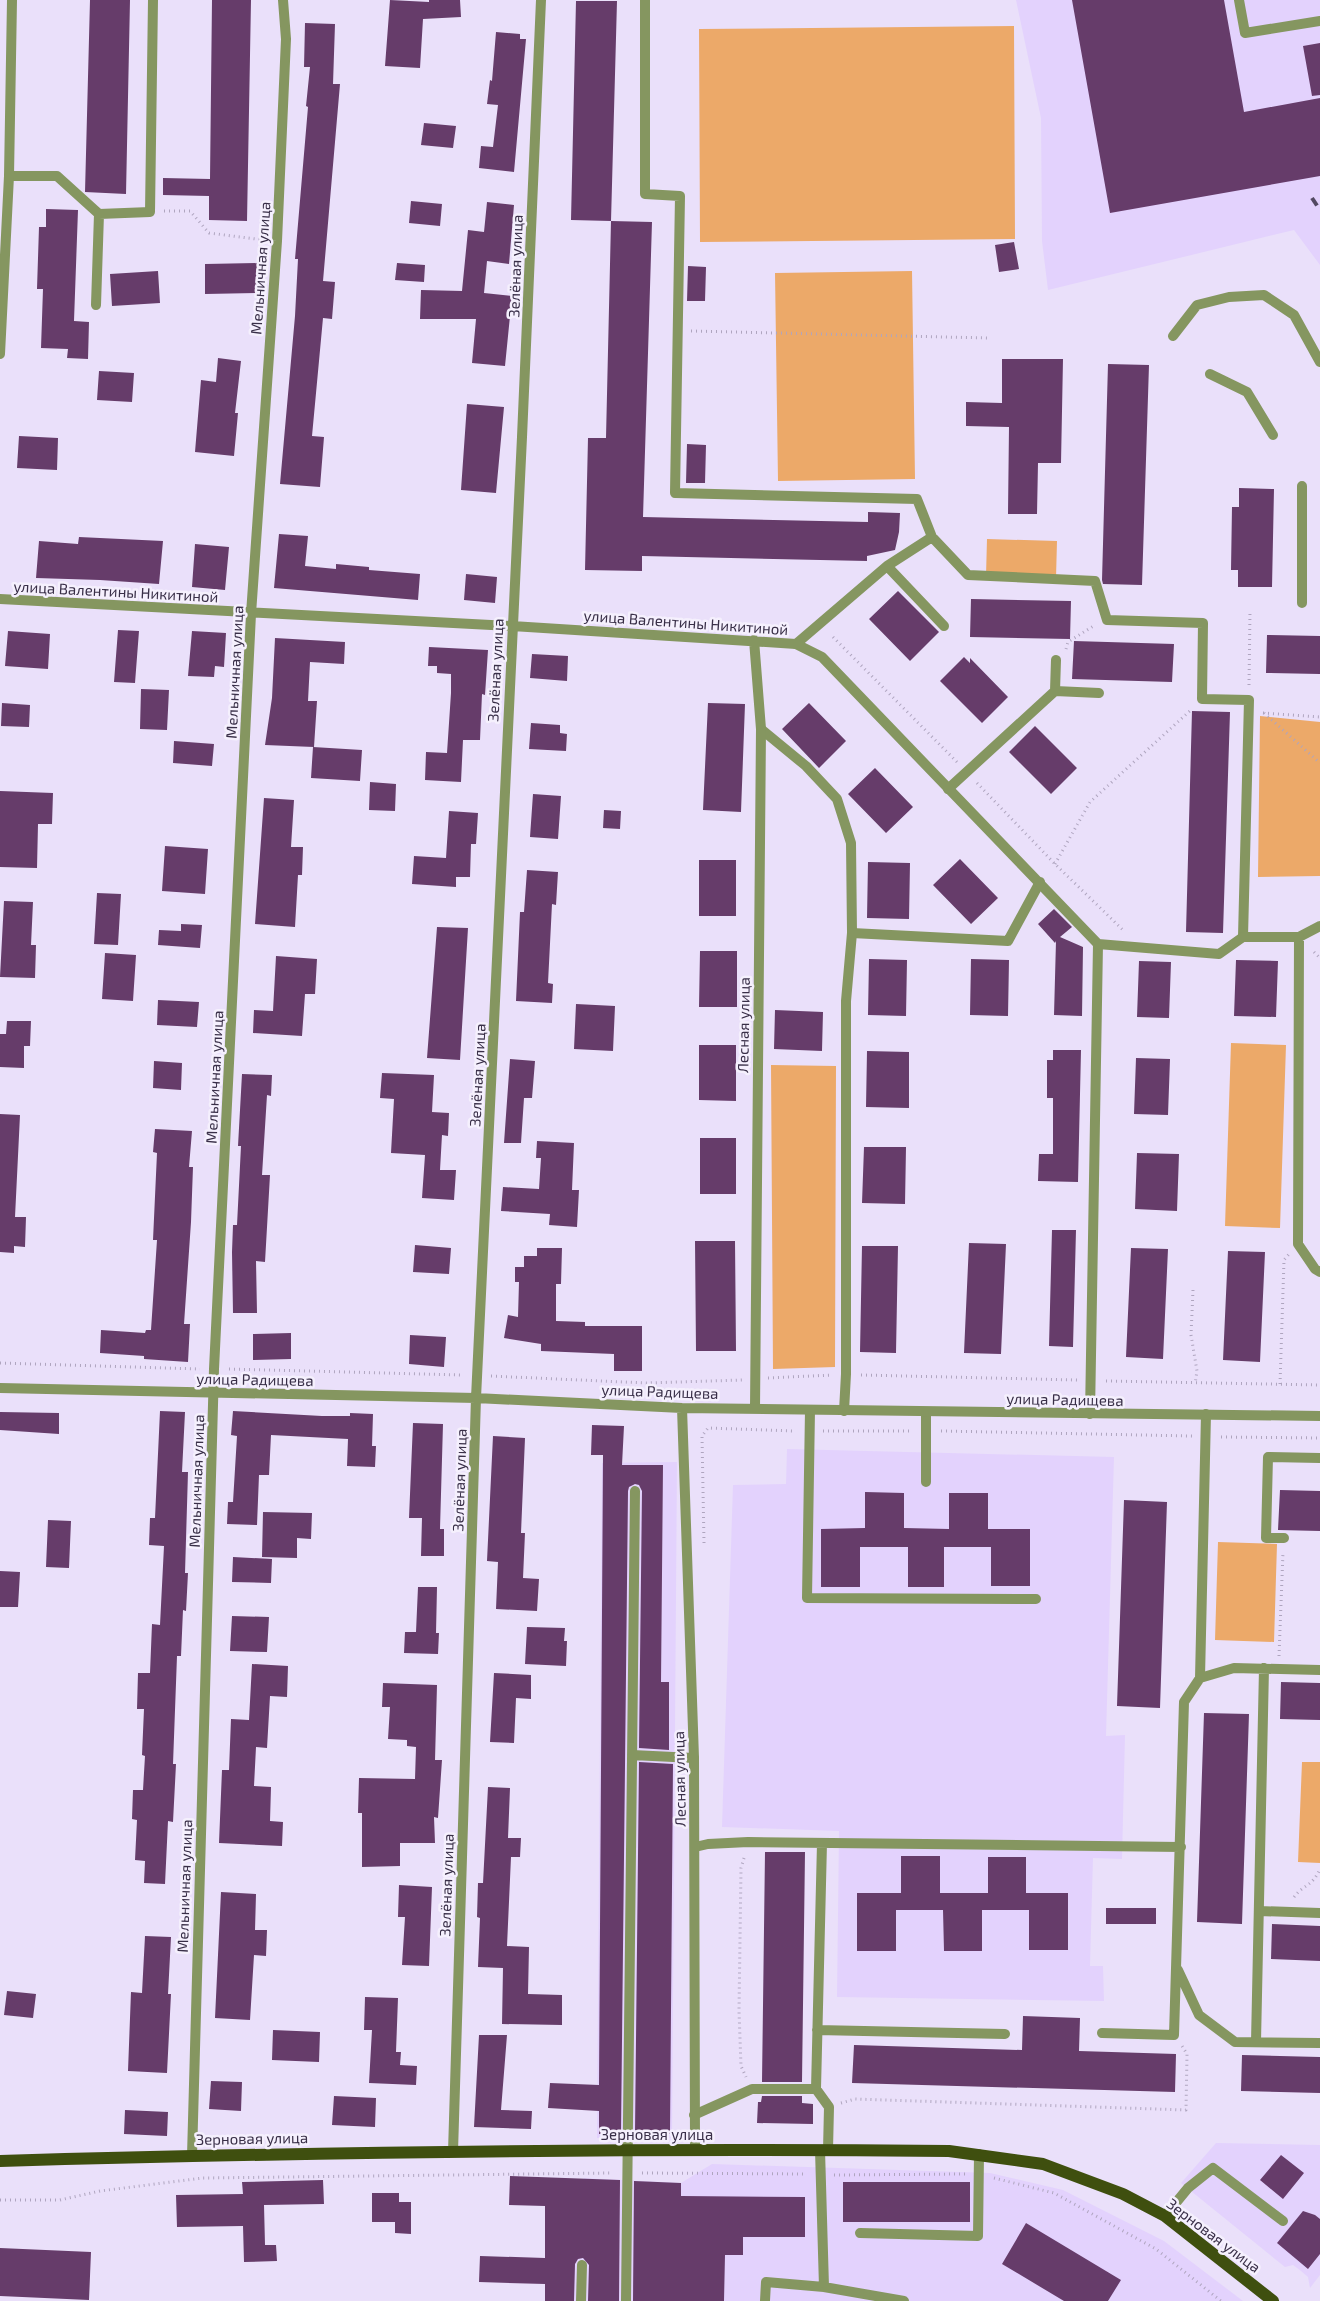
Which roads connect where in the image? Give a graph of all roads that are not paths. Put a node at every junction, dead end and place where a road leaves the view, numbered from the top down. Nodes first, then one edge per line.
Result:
1 (12, 0) edge
2 (152, 0) edge
3 (283, 0) edge
4 (541, 0) edge
5 (645, 0) edge
6 (1239, 0) edge
7 (1320, 21) edge
8 (9, 176) junction
9 (99, 214) junction
10 (96, 305) dead end
11 (1173, 336) dead end
12 (0, 354) edge
13 (1320, 362) edge
14 (1210, 374) dead end
15 (1273, 435) dead end
16 (1302, 486) dead end
17 (932, 537) junction
18 (887, 566) junction
19 (0, 599) edge
20 (1302, 603) dead end
21 (251, 614) junction
22 (512, 626) junction
23 (944, 626) dead end
24 (754, 640) junction
25 (796, 644) junction
26 (1056, 660) road end
27 (1055, 691) junction
28 (1099, 693) dead end
29 (761, 729) junction
30 (948, 788) junction
31 (1040, 882) junction
32 (1320, 926) edge
33 (852, 933) junction
34 (1243, 937) junction
35 (1299, 937) junction
36 (1098, 944) junction
37 (1320, 1272) edge
38 (0, 1388) edge
39 (214, 1393) junction
40 (476, 1398) junction
41 (682, 1408) junction
42 (755, 1409) junction
43 (810, 1410) junction
44 (844, 1410) junction
45 (926, 1412) junction
46 (1090, 1414) junction
47 (1206, 1414) junction
48 (1320, 1416) edge
49 (1320, 1458) edge
50 (926, 1482) dead end
51 (635, 1491) dead end
52 (1284, 1538) road end
53 (1036, 1600) dead end
54 (1264, 1668) junction
55 (1320, 1670) edge
56 (1200, 1678) junction
57 (632, 1755) junction
58 (694, 1758) junction
59 (822, 1843) junction
60 (695, 1847) junction
61 (1181, 1847) junction
62 (1259, 1911) junction
63 (1320, 1913) edge
64 (1177, 1967) junction
65 (818, 2030) junction
66 (1005, 2034) dead end
67 (1102, 2034) dead end
68 (1256, 2042) junction
69 (1320, 2043) edge
70 (816, 2089) junction
71 (694, 2115) junction
72 (628, 2150) junction
73 (695, 2150) junction
74 (824, 2150) junction
75 (453, 2152) junction
76 (979, 2154) junction
77 (192, 2156) junction
78 (0, 2161) edge
79 (1164, 2216) junction
80 (1283, 2221) dead end
81 (860, 2233) dead end
82 (582, 2265) dead end
83 (824, 2287) junction
84 (580, 2301) edge
85 (626, 2301) edge
86 (765, 2301) edge
87 (904, 2301) edge
88 (1273, 2301) edge

1 - 8 street
2 - 9 street
3 - 21 street, Мельничная улица
4 - 22 street, Зелёная улица
5 - 17 street
6 - 7 street
8 - 9 street
8 - 12 street
9 - 10 street
11 - 13 street
14 - 15 street
16 - 20 street
17 - 18 street
17 - 34 street
18 - 23 street
18 - 25 street
19 - 21 street, улица Валентины Никитиной
21 - 22 street, улица Валентины Никитиной
21 - 39 street, Мельничная улица
22 - 24 street, улица Валентины Никитиной
22 - 40 street, Зелёная улица
24 - 25 street, улица Валентины Никитиной
24 - 29 street, Лесная улица
25 - 30 street, улица Валентины Никитиной
26 - 27 street
27 - 28 street
27 - 30 street
29 - 33 street
29 - 42 street, Лесная улица
30 - 31 street, улица Валентины Никитиной
31 - 33 street
31 - 36 street, улица Валентины Никитиной
32 - 35 street
33 - 44 street
34 - 35 street
34 - 36 street
35 - 37 street
36 - 46 street
38 - 39 street, улица Радищева
39 - 40 street, улица Радищева
39 - 77 street, Мельничная улица
40 - 41 street, улица Радищева
40 - 75 street, Зелёная улица
41 - 42 street, улица Радищева
41 - 58 street, Лесная улица
42 - 43 street, улица Радищева
43 - 44 street, улица Радищева
43 - 53 street
44 - 45 street, улица Радищева
45 - 46 street, улица Радищева
45 - 50 street
46 - 47 street, улица Радищева
47 - 48 street, улица Радищева
47 - 56 street
49 - 52 street
51 - 57 street
54 - 55 street
54 - 56 street
54 - 62 street
56 - 61 street
57 - 58 street
57 - 72 street
58 - 60 street, Лесная улица
59 - 60 street
59 - 61 street
59 - 65 street
60 - 71 street, Лесная улица
61 - 64 street
62 - 63 street
62 - 68 street
64 - 67 street
64 - 68 street
65 - 66 street
65 - 70 street
68 - 69 street
70 - 71 street
70 - 74 street
71 - 73 street, Лесная улица
72 - 73 main road, Зерновая улица
72 - 75 main road, Зерновая улица
72 - 85 street
73 - 74 main road, Зерновая улица
74 - 76 main road, Зерновая улица
74 - 83 street
75 - 77 main road, Зерновая улица
76 - 79 main road, Зерновая улица
76 - 81 street
77 - 78 main road, Зерновая улица
79 - 80 street
79 - 88 main road, Зерновая улица
82 - 84 street
83 - 86 street
83 - 87 street

